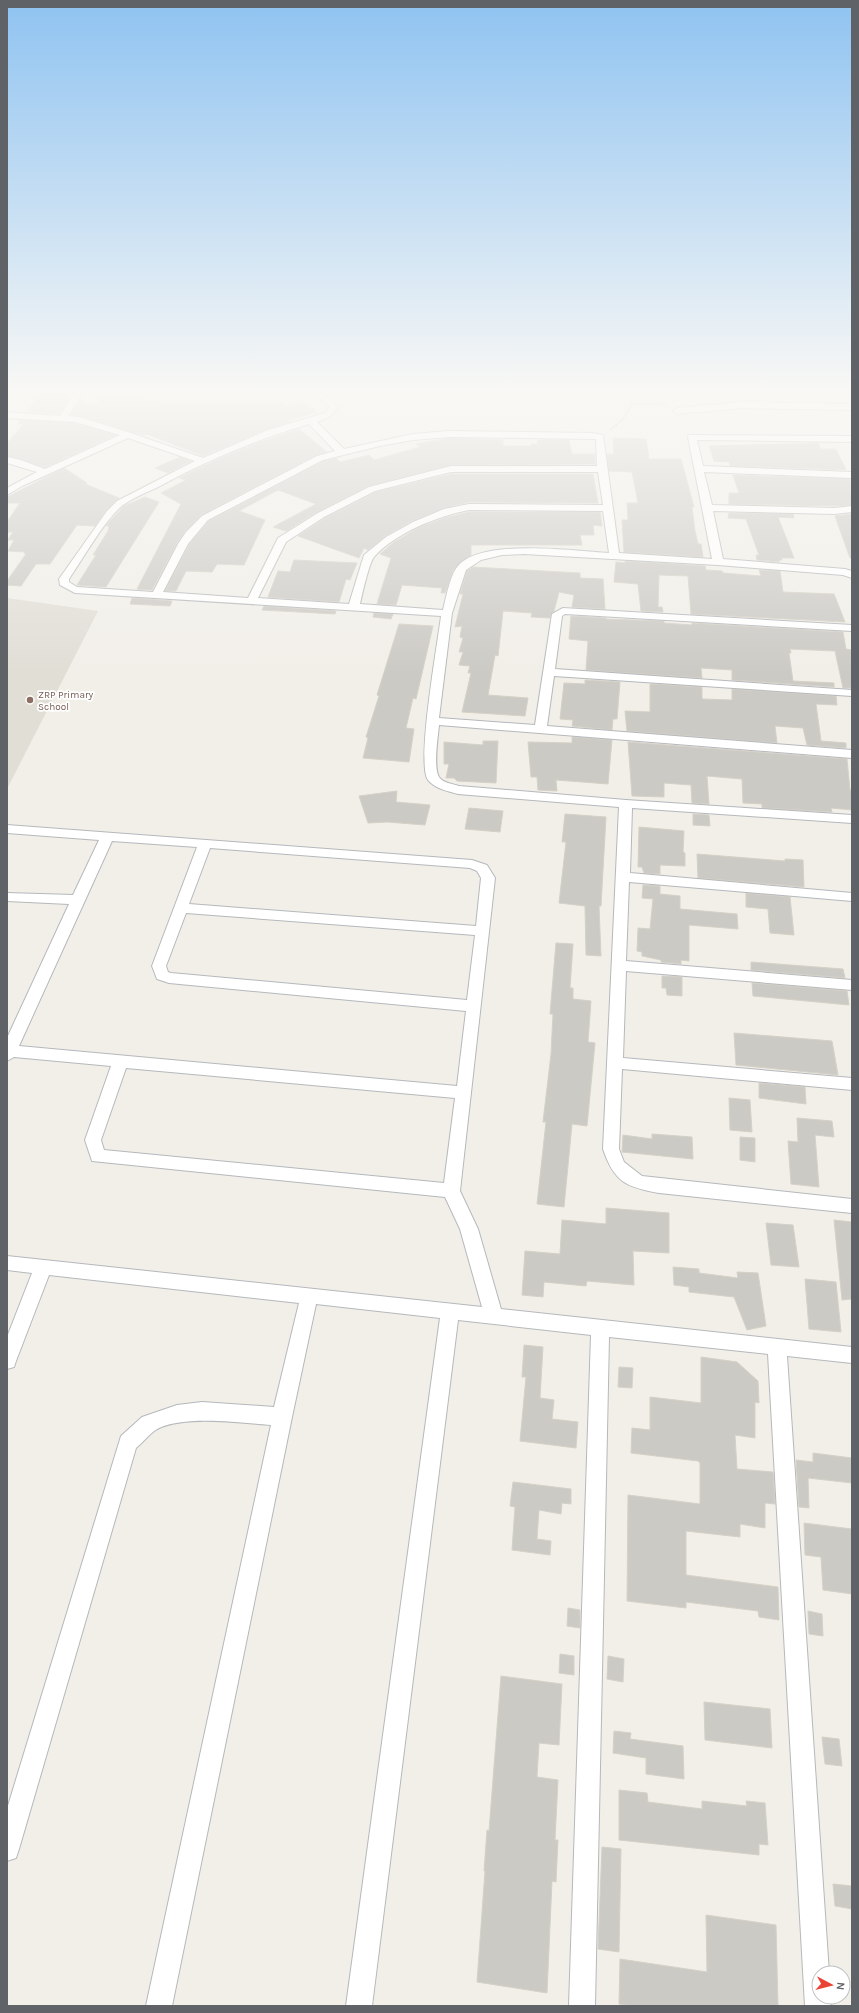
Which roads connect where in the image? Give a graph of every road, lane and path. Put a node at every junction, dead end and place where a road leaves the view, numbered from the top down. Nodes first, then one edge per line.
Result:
1 (17, 487) edge
2 (150, 487) edge
3 (265, 487) edge
4 (380, 487) edge
5 (604, 487) edge
6 (704, 487) edge
7 (7, 492) edge
8 (607, 508) junction
9 (708, 508) junction
10 (852, 509) edge
11 (615, 557) junction
12 (718, 562) junction
13 (852, 575) edge
14 (158, 595) junction
15 (252, 600) junction
16 (354, 606) junction
17 (447, 613) junction
18 (852, 628) edge
19 (550, 672) junction
20 (852, 693) edge
21 (433, 721) junction
22 (540, 730) junction
23 (852, 754) edge
24 (626, 804) junction
25 (852, 819) edge
26 (7, 829) edge
27 (107, 837) junction
28 (204, 843) junction
29 (623, 877) junction
30 (7, 897) edge
31 (852, 897) edge
32 (78, 900) junction
33 (182, 908) junction
34 (482, 931) junction
35 (620, 965) junction
36 (852, 985) edge
37 (474, 1006) junction
38 (8, 1053) edge
39 (120, 1062) junction
40 (615, 1063) junction
41 (852, 1084) edge
42 (464, 1093) junction
43 (451, 1191) junction
44 (852, 1206) edge
45 (7, 1263) edge
46 (43, 1267) junction
47 (309, 1297) junction
48 (450, 1312) junction
49 (494, 1317) junction
50 (600, 1328) junction
51 (777, 1346) junction
52 (852, 1355) edge
53 (7, 1361) edge
54 (282, 1417) junction
55 (7, 1849) edge
56 (158, 2006) edge
57 (359, 2006) edge
58 (582, 2006) edge
59 (818, 2006) edge

1 - 7 street
2 - 14 street
3 - 14 street
4 - 15 street
5 - 8 street
6 - 9 street
8 - 11 street
8 - 16 street
9 - 10 street
9 - 12 street
11 - 12 street
11 - 17 street
12 - 13 street
14 - 15 street
15 - 16 street
16 - 17 street
17 - 21 street
18 - 19 street
19 - 20 street
19 - 22 street
21 - 22 street
21 - 24 street
22 - 23 street
24 - 25 street
24 - 29 street
26 - 27 street
27 - 28 street
27 - 32 street
28 - 33 street
28 - 34 street
29 - 31 street
29 - 35 street
30 - 32 street
32 - 38 street
33 - 34 street
33 - 37 street
34 - 37 street
35 - 36 street
35 - 40 street
37 - 42 street
38 - 39 street
39 - 42 street
39 - 43 street
40 - 41 street
40 - 44 street
42 - 43 street
43 - 49 street
45 - 46 street
46 - 47 street
46 - 53 street
47 - 48 street
47 - 54 street
48 - 49 street
48 - 57 street
49 - 50 street
50 - 51 street
50 - 58 street
51 - 52 street
51 - 59 street
54 - 55 street
54 - 56 street

